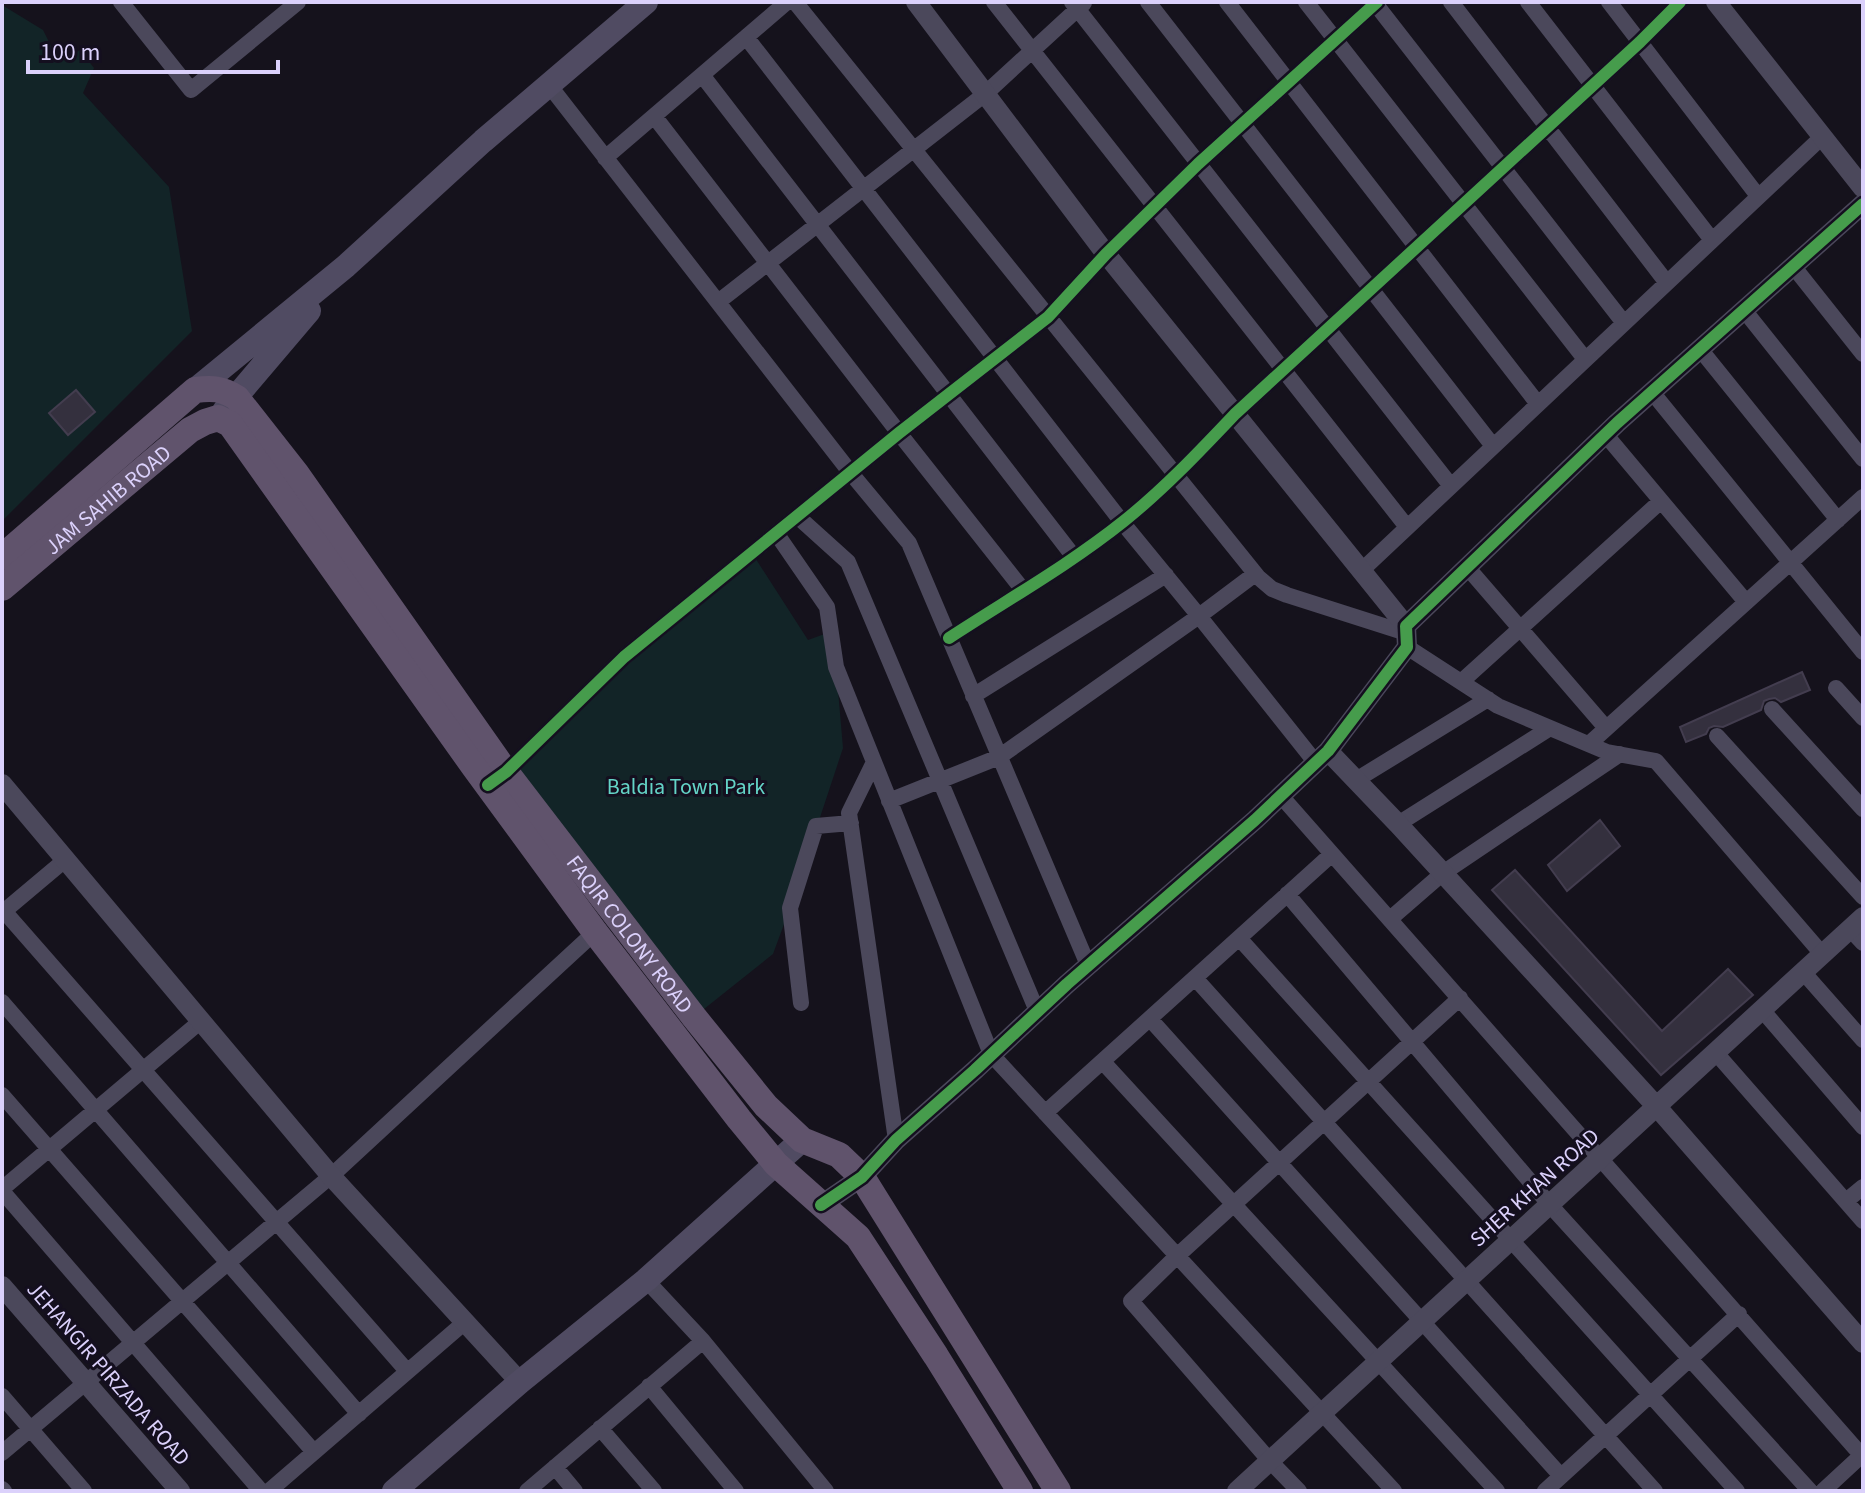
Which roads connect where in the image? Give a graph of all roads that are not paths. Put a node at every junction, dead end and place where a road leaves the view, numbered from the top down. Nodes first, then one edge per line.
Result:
1 (121, 2) edge
2 (298, 2) edge
3 (646, 2) edge
4 (787, 2) edge
5 (795, 2) edge
6 (916, 2) edge
7 (994, 2) edge
8 (1148, 2) edge
9 (1227, 2) edge
10 (1306, 2) edge
11 (1451, 2) edge
12 (1528, 2) edge
13 (1609, 2) edge
14 (1680, 2) edge
15 (1716, 2) edge
16 (1375, 3) edge
17 (1078, 4) edge
18 (746, 37) junction
19 (1335, 40) junction
20 (1640, 42) junction
21 (1032, 51) junction
22 (702, 75) junction
23 (1289, 82) junction
24 (549, 85) junction
25 (1593, 86) junction
26 (985, 94) junction
27 (654, 116) junction
28 (1243, 124) junction
29 (1547, 127) junction
30 (1822, 137) junction
31 (914, 150) junction
32 (605, 158) junction
33 (1198, 164) junction
34 (1503, 168) junction
35 (1863, 188) edge
36 (863, 189) junction
37 (1758, 196) junction
38 (1464, 204) junction
39 (1863, 204) edge
40 (1155, 206) junction
41 (818, 224) junction
42 (1712, 240) junction
43 (1417, 248) junction
44 (1106, 254) junction
45 (768, 263) junction
46 (346, 266) junction
47 (1793, 266) junction
48 (1667, 283) junction
49 (1371, 289) junction
50 (718, 302) junction
51 (1744, 310) junction
52 (1048, 317) junction
53 (1624, 323) junction
54 (1328, 329) junction
55 (1700, 349) junction
56 (1863, 354) edge
57 (994, 359) junction
58 (1585, 359) junction
59 (1284, 370) junction
60 (195, 390) junction
61 (1652, 392) junction
62 (949, 394) junction
63 (237, 398) junction
64 (1538, 404) junction
65 (1235, 414) junction
66 (218, 418) junction
67 (899, 433) junction
68 (1605, 434) junction
69 (1493, 446) junction
70 (1863, 459) edge
71 (850, 472) junction
72 (1175, 476) junction
73 (1451, 486) junction
74 (1863, 497) edge
75 (1661, 501) junction
76 (797, 516) junction
77 (1838, 520) junction
78 (1122, 522) junction
79 (1407, 527) junction
80 (776, 533) junction
81 (2, 557) edge
82 (1074, 557) junction
83 (1791, 562) junction
84 (1467, 567) junction
85 (1361, 571) junction
86 (1255, 574) junction
87 (1166, 575) junction
88 (2, 588) edge
89 (1023, 590) junction
90 (1746, 602) junction
91 (1199, 616) junction
92 (1520, 628) junction
93 (1406, 635) junction
94 (949, 638) junction
95 (1863, 652) edge
96 (1461, 682) junction
97 (1836, 688) dead end
98 (973, 696) junction
99 (1488, 699) junction
100 (1772, 709) dead end
101 (1863, 718) edge
102 (1550, 728) junction
103 (1606, 728) junction
104 (1717, 736) dead end
105 (1589, 744) junction
106 (1620, 754) junction
107 (999, 757) junction
108 (1322, 757) junction
109 (874, 762) junction
110 (497, 779) junction
111 (940, 780) junction
112 (1356, 780) junction
113 (2, 784) edge
114 (1281, 796) junction
115 (889, 801) junction
116 (1863, 809) edge
117 (851, 823) junction
118 (1398, 824) junction
119 (1332, 854) junction
120 (65, 860) junction
121 (1443, 873) junction
122 (1287, 894) junction
123 (1863, 897) edge
124 (3, 912) edge
125 (1390, 919) junction
126 (1859, 930) edge
127 (595, 932) junction
128 (1239, 938) junction
129 (1823, 955) junction
130 (1088, 965) junction
131 (1804, 973) junction
132 (1195, 978) junction
133 (1460, 998) junction
134 (2, 1002) edge
135 (801, 1003) dead end
136 (1037, 1011) junction
137 (1763, 1011) junction
138 (1150, 1019) junction
139 (201, 1021) junction
140 (1863, 1040) edge
141 (1412, 1042) junction
142 (1716, 1053) junction
143 (991, 1054) junction
144 (1103, 1062) junction
145 (143, 1070) junction
146 (1368, 1082) junction
147 (2, 1095) edge
148 (1657, 1107) junction
149 (96, 1110) junction
150 (1045, 1113) junction
151 (1324, 1122) junction
152 (1863, 1127) edge
153 (802, 1140) junction
154 (896, 1140) junction
155 (49, 1149) junction
156 (1602, 1158) junction
157 (1280, 1163) junction
158 (776, 1164) junction
159 (331, 1176) junction
160 (862, 1177) junction
161 (1863, 1187) edge
162 (2, 1190) edge
163 (1846, 1201) junction
164 (821, 1205) junction
165 (1234, 1205) junction
166 (1550, 1205) junction
167 (1863, 1221) edge
168 (276, 1222) junction
169 (1511, 1241) junction
170 (1177, 1256) junction
171 (228, 1263) junction
172 (646, 1280) junction
173 (1467, 1281) junction
174 (2, 1286) edge
175 (182, 1302) junction
176 (1739, 1314) junction
177 (465, 1322) junction
178 (1422, 1322) junction
179 (703, 1341) junction
180 (133, 1343) junction
181 (1863, 1343) edge
182 (1690, 1359) junction
183 (1378, 1362) junction
184 (407, 1371) junction
185 (520, 1382) junction
186 (85, 1383) junction
187 (649, 1386) junction
188 (1650, 1395) junction
189 (2, 1396) edge
190 (359, 1414) junction
191 (1322, 1414) junction
192 (600, 1428) junction
193 (30, 1429) junction
194 (1606, 1436) junction
195 (314, 1452) junction
196 (2, 1453) edge
197 (1862, 1456) edge
198 (1270, 1461) junction
199 (555, 1467) junction
200 (1558, 1484) edge
201 (403, 1488) edge
202 (84, 1491) edge
203 (180, 1491) edge
204 (261, 1491) edge
205 (269, 1491) edge
206 (527, 1491) edge
207 (575, 1491) edge
208 (654, 1491) edge
209 (736, 1491) edge
210 (826, 1491) edge
211 (1020, 1491) edge
212 (1058, 1491) edge
213 (1237, 1491) edge
214 (1299, 1491) edge
215 (1394, 1491) edge
216 (1497, 1491) edge
217 (1655, 1491) edge
218 (1737, 1491) edge
219 (1810, 1491) edge
220 (1823, 1491) edge

1 - 2 street
3 - 24 main road
4 - 18 street
5 - 31 street
6 - 26 street
7 - 21 street
8 - 28 street
9 - 23 street
10 - 19 street
11 - 29 street
12 - 25 street
13 - 20 street
14 - 20 street
15 - 30 street
16 - 19 street
16 - 34 street
17 - 21 street
17 - 33 street
18 - 22 street
18 - 36 street
19 - 23 street
19 - 38 street
20 - 25 street
20 - 37 street
21 - 26 street
21 - 40 street
22 - 27 street
22 - 41 street
23 - 28 street
23 - 43 street
24 - 32 street
24 - 46 main road
25 - 29 street
25 - 42 street
26 - 31 street
26 - 44 street
27 - 32 street
27 - 45 street
28 - 33 street
28 - 49 street
29 - 34 street
29 - 48 street
30 - 35 street
30 - 37 street
31 - 36 street
31 - 52 street
32 - 50 street
33 - 40 street
33 - 54 street
34 - 38 street
34 - 53 street
36 - 41 street
36 - 57 street
37 - 42 street
38 - 43 street
38 - 58 street
39 - 47 street
40 - 44 street
40 - 59 street
41 - 45 street
41 - 62 street
42 - 48 street
43 - 49 street
43 - 64 street
44 - 52 street
44 - 65 street
45 - 50 street
45 - 67 street
46 - 60 main road
46 - 63 main road
47 - 51 street
47 - 56 street
48 - 53 street
49 - 54 street
49 - 69 street
50 - 71 street
51 - 55 street
51 - 70 street
52 - 57 street
52 - 72 street
53 - 58 street
54 - 59 street
54 - 73 street
55 - 61 street
55 - 77 street
57 - 62 street
57 - 78 street
58 - 64 street
59 - 65 street
59 - 79 street
60 - 63 main road
60 - 81 main road, JAM SAHIB ROAD
61 - 68 street
61 - 83 street
62 - 67 street
62 - 82 street
63 - 66 main road
63 - 110 main road, FAQIR COLONY ROAD
64 - 69 street
65 - 72 street
65 - 85 street
66 - 88 main road, JAM SAHIB ROAD
66 - 110 main road, FAQIR COLONY ROAD
67 - 71 street
67 - 89 street
68 - 75 street
68 - 84 street
69 - 73 street
71 - 76 street
71 - 94 street
72 - 78 street
72 - 86 street
73 - 79 street
74 - 77 street
75 - 90 street
75 - 92 street
76 - 80 street
76 - 111 street
77 - 83 street
78 - 82 street
78 - 87 street
79 - 85 street
80 - 109 street
80 - 110 street
82 - 89 street
83 - 90 street
83 - 95 street
84 - 92 street
84 - 93 street
85 - 93 street
86 - 91 street
86 - 93 street
87 - 91 street
87 - 98 street
89 - 94 street
90 - 103 street
91 - 107 street
91 - 108 street
92 - 96 street
92 - 103 street
93 - 96 street
93 - 108 street
94 - 98 street
96 - 99 street
97 - 101 street
98 - 107 street
99 - 102 street
99 - 112 street
100 - 116 street
102 - 105 street
102 - 118 street
103 - 105 street
104 - 123 street
105 - 106 street
106 - 121 street
106 - 129 street
107 - 111 street
107 - 130 street
108 - 112 street
108 - 114 street
109 - 115 street
109 - 117 street
110 - 127 main road, FAQIR COLONY ROAD
110 - 153 main road, FAQIR COLONY ROAD
111 - 115 street
111 - 136 street
112 - 118 street
113 - 120 street
114 - 119 street
114 - 130 street
115 - 143 street
117 - 135 street
117 - 154 street
118 - 121 street
119 - 122 street
119 - 125 street
120 - 124 street
120 - 139 street
121 - 125 street
121 - 148 street
122 - 128 street
122 - 141 street
124 - 145 street
125 - 133 street
126 - 129 street, SHER KHAN ROAD
127 - 158 main road, FAQIR COLONY ROAD
127 - 159 street
128 - 132 street
128 - 146 street
129 - 131 street, SHER KHAN ROAD
130 - 136 street
131 - 137 street, SHER KHAN ROAD
131 - 140 street
132 - 138 street
132 - 151 street
133 - 141 street
133 - 156 street
134 - 149 street
136 - 143 street
137 - 142 street, SHER KHAN ROAD
137 - 152 street
138 - 144 street
138 - 157 street
139 - 145 street
139 - 159 street
141 - 146 street
141 - 166 street
142 - 148 street, SHER KHAN ROAD
142 - 163 street
143 - 150 street
143 - 154 street
144 - 150 street
144 - 165 street
145 - 149 street
145 - 168 street
146 - 151 street
146 - 169 street
147 - 155 street
148 - 156 street, SHER KHAN ROAD
148 - 181 street
149 - 155 street
149 - 171 street
150 - 170 street
151 - 157 street
151 - 173 street
153 - 158 main road
153 - 160 main road, FAQIR COLONY ROAD
154 - 160 street
155 - 162 street
155 - 175 street
156 - 166 street, SHER KHAN ROAD
156 - 176 street
157 - 165 street
157 - 178 street
158 - 164 main road, FAQIR COLONY ROAD
158 - 172 main road
159 - 168 street
159 - 177 street
160 - 164 street
160 - 212 main road, FAQIR COLONY ROAD
161 - 163 street
162 - 180 street
163 - 167 street
164 - 211 main road, FAQIR COLONY ROAD
165 - 170 street
165 - 183 street
166 - 169 street, SHER KHAN ROAD
166 - 182 street
168 - 171 street
168 - 184 street
169 - 173 street, SHER KHAN ROAD
169 - 188 street
170 - 191 street
170 - 198 street
171 - 175 street
171 - 190 street
172 - 179 street
172 - 185 main road
173 - 178 street, SHER KHAN ROAD
173 - 194 street
174 - 186 street, JEHANGIR PIRZADA ROAD
175 - 180 street
175 - 195 street
176 - 182 street
176 - 197 street
177 - 184 street
177 - 185 street
178 - 183 street, SHER KHAN ROAD
178 - 200 street
179 - 187 street
179 - 210 street
180 - 186 street
180 - 204 street
182 - 188 street
182 - 219 street
183 - 191 street, SHER KHAN ROAD
183 - 216 street
184 - 190 street
185 - 201 main road
186 - 193 street
186 - 203 street, JEHANGIR PIRZADA ROAD
187 - 192 street
187 - 209 street
188 - 194 street
188 - 218 street
189 - 193 street
190 - 195 street
191 - 198 street, SHER KHAN ROAD
191 - 215 street
192 - 199 street
192 - 208 street
193 - 196 street
193 - 202 street
194 - 200 street
194 - 217 street
195 - 205 street
197 - 220 street
198 - 213 street, SHER KHAN ROAD
198 - 214 street
199 - 206 street
199 - 207 street

